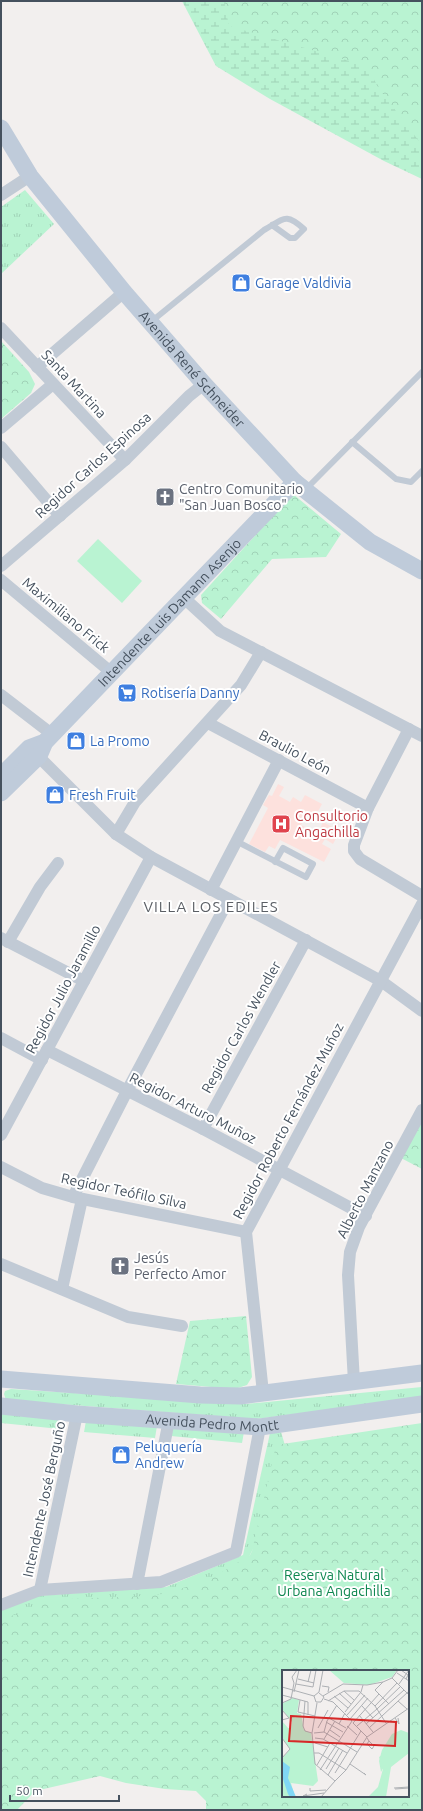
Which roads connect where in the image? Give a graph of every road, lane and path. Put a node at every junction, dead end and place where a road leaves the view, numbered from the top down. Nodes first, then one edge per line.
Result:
1 (1, 128) edge
2 (30, 176) junction
3 (1, 195) edge
4 (272, 225) junction
5 (124, 292) junction
6 (150, 322) junction
7 (1, 328) edge
8 (37, 366) junction
9 (422, 372) edge
10 (53, 384) junction
11 (204, 384) junction
12 (1, 428) edge
13 (352, 442) junction
14 (1, 447) edge
15 (125, 460) junction
16 (422, 471) edge
17 (300, 486) junction
18 (60, 516) junction
19 (1, 566) edge
20 (421, 569) edge
21 (1, 580) edge
22 (184, 598) junction
23 (261, 652) junction
24 (112, 673) junction
25 (1, 695) edge
26 (208, 723) junction
27 (410, 729) junction
28 (422, 736) edge
29 (42, 745) junction
30 (279, 760) junction
31 (1, 776) edge
32 (1, 793) edge
33 (368, 808) junction
34 (116, 834) junction
35 (236, 841) junction
36 (151, 857) junction
37 (275, 862) junction
38 (58, 863) dead end
39 (211, 890) junction
40 (422, 896) edge
41 (229, 899) junction
42 (422, 904) edge
43 (4, 940) edge
44 (306, 940) junction
45 (84, 981) junction
46 (381, 981) junction
47 (422, 1011) edge
48 (1, 1038) edge
49 (44, 1055) junction
50 (127, 1090) junction
51 (422, 1110) edge
52 (203, 1129) junction
53 (1, 1135) edge
54 (1, 1166) edge
55 (279, 1170) junction
56 (78, 1198) junction
57 (366, 1216) junction
58 (246, 1232) junction
59 (1, 1264) edge
60 (62, 1289) junction
61 (182, 1326) dead end
62 (422, 1374) edge
63 (1, 1379) edge
64 (354, 1382) junction
65 (264, 1393) junction
66 (422, 1404) edge
67 (1, 1406) edge
68 (77, 1414) junction
69 (169, 1420) junction
70 (260, 1426) junction
71 (137, 1584) junction
72 (40, 1590) junction
73 (1, 1604) edge

1 - 2 main road, Avenida René Schneider
2 - 3 street
2 - 5 main road, Avenida René Schneider
4 - 4 lane
4 - 6 lane
5 - 6 main road, Avenida René Schneider
5 - 8 street
6 - 11 main road, Avenida René Schneider
7 - 8 street, Santa Martina
8 - 10 street, Santa Martina
9 - 13 lane
10 - 12 street
10 - 15 street, Santa Martina
11 - 15 street, Regidor Carlos Espinosa
11 - 17 main road, Avenida René Schneider
13 - 16 lane
13 - 17 lane
14 - 18 street
15 - 18 street, Regidor Carlos Espinosa
17 - 20 main road, Avenida René Schneider
17 - 22 main road, Intendente Luis Damann Asenjo
18 - 19 street, Regidor Carlos Espinosa
21 - 24 street, Maximiliano Frick
22 - 23 street
22 - 24 main road, Intendente Luis Damann Asenjo
23 - 26 street
23 - 27 street
24 - 29 main road, Intendente Luis Damann Asenjo
25 - 29 street
26 - 30 street, Braulio León
26 - 34 street
27 - 28 street
27 - 33 street
29 - 31 main road, Intendente Luis Damann Asenjo
29 - 32 main road, Intendente Luis Damann Asenjo
29 - 34 street
30 - 33 street, Braulio León
30 - 35 street
33 - 40 street
34 - 36 street
35 - 37 lane
35 - 39 street
36 - 39 street
36 - 45 street, Regidor Julio Jaramillo
37 - 37 lane
38 - 43 street
39 - 41 street
41 - 44 street
41 - 50 street
42 - 46 street, Regidor Roberto Fernández Muñoz
43 - 45 street
44 - 46 street
44 - 52 street, Regidor Carlos Wendler
45 - 49 street, Regidor Julio Jaramillo
46 - 47 street
46 - 55 street, Regidor Roberto Fernández Muñoz
48 - 49 street, Regidor Arturo Muñoz
49 - 50 street, Regidor Arturo Muñoz
49 - 53 street, Regidor Julio Jaramillo
50 - 52 street, Regidor Arturo Muñoz
50 - 56 street
51 - 57 street, Alberto Manzano
52 - 55 street, Regidor Arturo Muñoz
54 - 56 street, Regidor Teófilo Silva
55 - 57 street, Regidor Arturo Muñoz
55 - 58 street, Regidor Roberto Fernández Muñoz
56 - 58 street, Regidor Teófilo Silva
56 - 60 street
57 - 64 street, Alberto Manzano
58 - 65 street, Regidor Roberto Fernández Muñoz
59 - 60 street
60 - 61 street
62 - 64 main road, Avenida Pedro Montt
63 - 65 main road, Avenida Pedro Montt
64 - 65 main road, Avenida Pedro Montt
66 - 70 main road, Avenida Pedro Montt
67 - 68 main road, Avenida Pedro Montt
68 - 69 main road, Avenida Pedro Montt
68 - 72 street, Intendente José Berguño
69 - 70 main road, Avenida Pedro Montt
69 - 71 street
70 - 71 street
71 - 72 street
72 - 73 street

